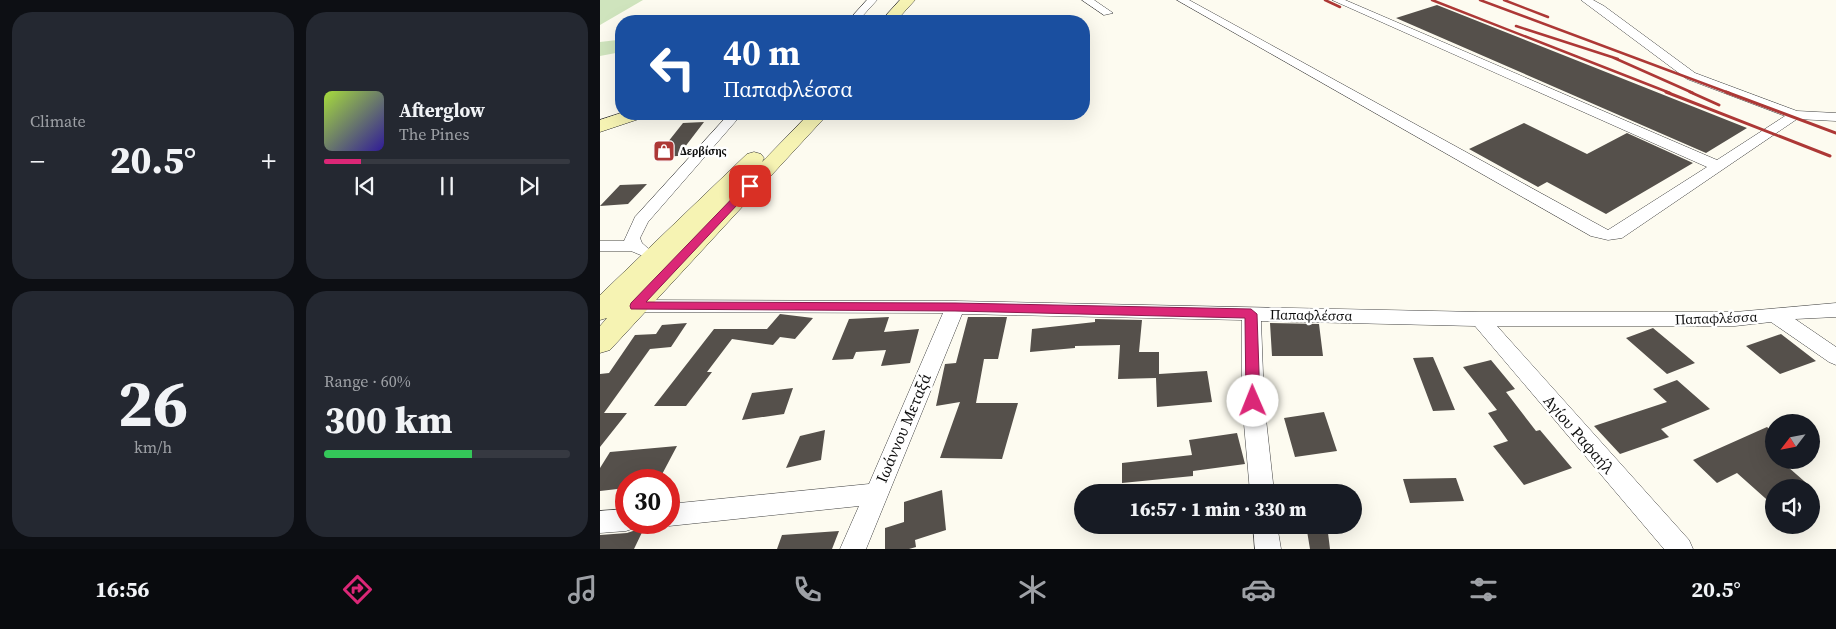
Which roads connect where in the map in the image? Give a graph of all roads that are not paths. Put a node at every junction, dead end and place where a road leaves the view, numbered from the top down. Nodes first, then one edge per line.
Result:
1 (872, 0) edge
2 (908, 0) edge
3 (1087, 0) edge
4 (1182, 0) edge
5 (1337, 0) edge
6 (1586, 0) edge
7 (922, 5) dead end
8 (1108, 14) dead end
9 (858, 15) edge
10 (894, 15) edge
11 (913, 15) edge
12 (1794, 115) junction
13 (1836, 117) edge
14 (618, 120) edge
15 (731, 120) edge
16 (792, 120) edge
17 (813, 120) edge
18 (600, 126) edge
19 (1718, 166) junction
20 (600, 246) edge
21 (634, 246) junction
22 (654, 257) junction
23 (636, 306) junction
24 (955, 307) junction
25 (602, 308) edge
26 (1836, 310) edge
27 (1251, 314) junction
28 (1775, 315) junction
29 (1480, 319) junction
30 (600, 343) edge
31 (1836, 357) edge
32 (1261, 484) edge
33 (875, 494) junction
34 (680, 514) edge
35 (615, 521) edge
36 (600, 522) edge
37 (1266, 534) edge
38 (853, 549) edge
39 (1268, 549) edge
40 (1680, 549) edge

1 - 9 street
2 - 10 main road
3 - 8 street
4 - 19 street
5 - 19 street
6 - 12 street
7 - 11 main road
12 - 13 street
12 - 19 street
14 - 18 main road
15 - 21 street
16 - 22 main road
17 - 23 main road
20 - 21 street
21 - 22 street
22 - 25 main road
23 - 24 street, Παπαφλέσσα
23 - 25 street, Παπαφλέσσα
23 - 30 main road
24 - 27 street, Παπαφλέσσα
24 - 33 street, Ιωάννου Μεταξά
26 - 28 street, Παπαφλέσσα
27 - 29 street, Παπαφλέσσα
27 - 32 street
28 - 29 street, Παπαφλέσσα
28 - 31 street
29 - 40 street, Αγίου Ραφαήλ
33 - 34 street
33 - 38 street, Ιωάννου Μεταξά
35 - 36 street
37 - 39 street

